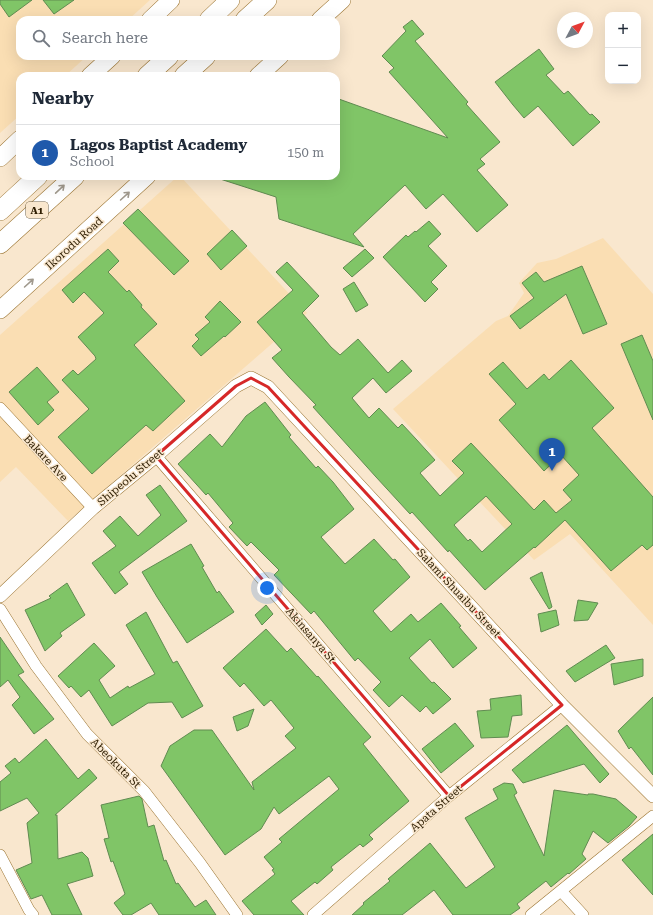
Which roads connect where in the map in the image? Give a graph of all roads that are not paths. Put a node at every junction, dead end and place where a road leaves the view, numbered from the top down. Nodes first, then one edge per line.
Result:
1 (171, 0) edge
2 (230, 0) edge
3 (267, 0) edge
4 (342, 0) edge
5 (154, 16) edge
6 (212, 16) edge
7 (249, 16) edge
8 (324, 16) edge
9 (108, 60) edge
10 (165, 60) edge
11 (202, 60) edge
12 (276, 60) edge
13 (94, 72) edge
14 (151, 72) edge
15 (188, 72) edge
16 (262, 72) edge
17 (16, 144) edge
18 (0, 158) edge
19 (34, 180) edge
20 (71, 180) edge
21 (144, 180) edge
22 (0, 211) edge
23 (0, 244) edge
24 (0, 310) edge
25 (268, 387) joint
26 (0, 408) edge
27 (156, 456) junction
28 (93, 508) junction
29 (0, 596) edge
30 (0, 609) edge
31 (562, 705) junction
32 (449, 796) junction
33 (653, 796) edge
34 (653, 816) edge
35 (0, 855) edge
36 (562, 891) junction
37 (32, 915) edge
38 (237, 915) edge
39 (313, 915) edge
40 (531, 915) edge
41 (582, 915) edge

1 - 5 main road
2 - 6 highway
3 - 7 highway
4 - 8 main road
9 - 13 main road
10 - 14 highway
11 - 15 highway
12 - 16 main road
17 - 18 main road
19 - 22 highway, A1
23 -> 20 highway, A1
24 -> 21 main road, Ikorodu Road
25 - 27 street, Shipeolu Street
25 - 31 street, Salami Shuaibu Street
26 - 28 street, Bakare Ave
27 - 28 street, Shipeolu Street
27 - 32 street, Akinsanya St
28 - 29 street, Shipeolu Street
30 - 38 street, Abeokuta St
31 - 32 street, Apata Street
31 - 33 street, Salami Shuaibu Street
32 - 39 street, Apata Street
34 - 36 street
35 - 37 street
36 - 40 street
36 - 41 street

